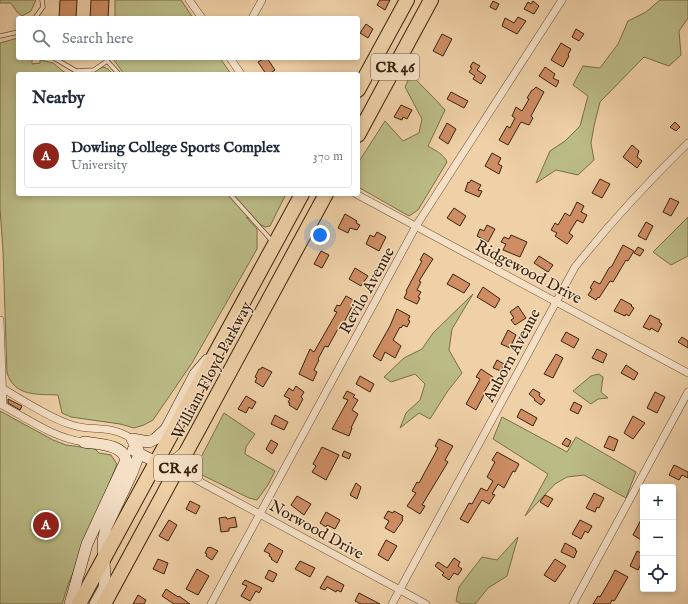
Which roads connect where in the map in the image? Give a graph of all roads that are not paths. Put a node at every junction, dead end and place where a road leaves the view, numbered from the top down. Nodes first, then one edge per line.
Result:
1 (42, 0) edge
2 (189, 0) edge
3 (262, 0) edge
4 (407, 0) edge
5 (431, 0) edge
6 (562, 0) edge
7 (37, 16) edge
8 (201, 16) edge
9 (253, 16) edge
10 (16, 32) edge
11 (0, 36) edge
12 (57, 60) edge
13 (231, 60) edge
14 (117, 72) edge
15 (240, 72) edge
16 (360, 86) edge
17 (360, 131) edge
18 (688, 143) edge
19 (232, 196) edge
20 (301, 196) edge
21 (325, 196) edge
22 (360, 196) edge
23 (416, 226) junction
24 (274, 243) junction
25 (556, 302) junction
26 (0, 320) edge
27 (218, 348) junction
28 (688, 373) edge
29 (1, 388) edge
30 (688, 392) edge
31 (2, 404) edge
32 (132, 439) junction
33 (84, 442) junction
34 (188, 449) junction
35 (138, 452) junction
36 (156, 462) junction
37 (195, 479) dead end
38 (260, 514) junction
39 (103, 559) junction
40 (400, 590) junction
41 (70, 604) edge
42 (79, 604) edge
43 (95, 604) edge
44 (104, 604) edge
45 (211, 604) edge
46 (392, 604) edge
47 (426, 604) edge
48 (573, 604) edge

1 - 7 lane
2 - 8 street
3 - 9 street
4 - 16 highway, CR 46
5 - 17 highway, CR 46
6 - 23 street, Revilo Avenue
10 - 11 lane
12 - 14 lane
13 - 15 street
18 - 25 street, Auborn Avenue
19 - 24 lane
20 - 24 highway, William Floyd Parkway / CR 46
21 - 34 highway, William Floyd Parkway / CR 46
22 - 23 street, Ridgewood Drive
23 - 25 street, Ridgewood Drive
23 - 38 street, Revilo Avenue
24 - 27 highway, William Floyd Parkway / CR 46
25 - 28 street, Ridgewood Drive
25 - 40 street, Auborn Avenue
26 - 29 street
27 - 32 street
27 - 36 highway, William Floyd Parkway / CR 46
29 - 31 street
29 - 32 street
30 - 48 street
31 - 33 street
32 - 35 street
33 - 35 street
33 - 41 street
34 - 36 street
34 - 44 highway, William Floyd Parkway / CR 46
35 - 36 street
35 - 39 street
36 - 39 highway, William Floyd Parkway / CR 46
37 - 38 street, Norwood Drive
38 - 40 street, Norwood Drive
38 - 45 street, Revilo Avenue
39 - 42 highway, William Floyd Parkway / CR 46
39 - 43 street
40 - 46 street, Auborn Avenue
40 - 47 street, Norwood Drive

